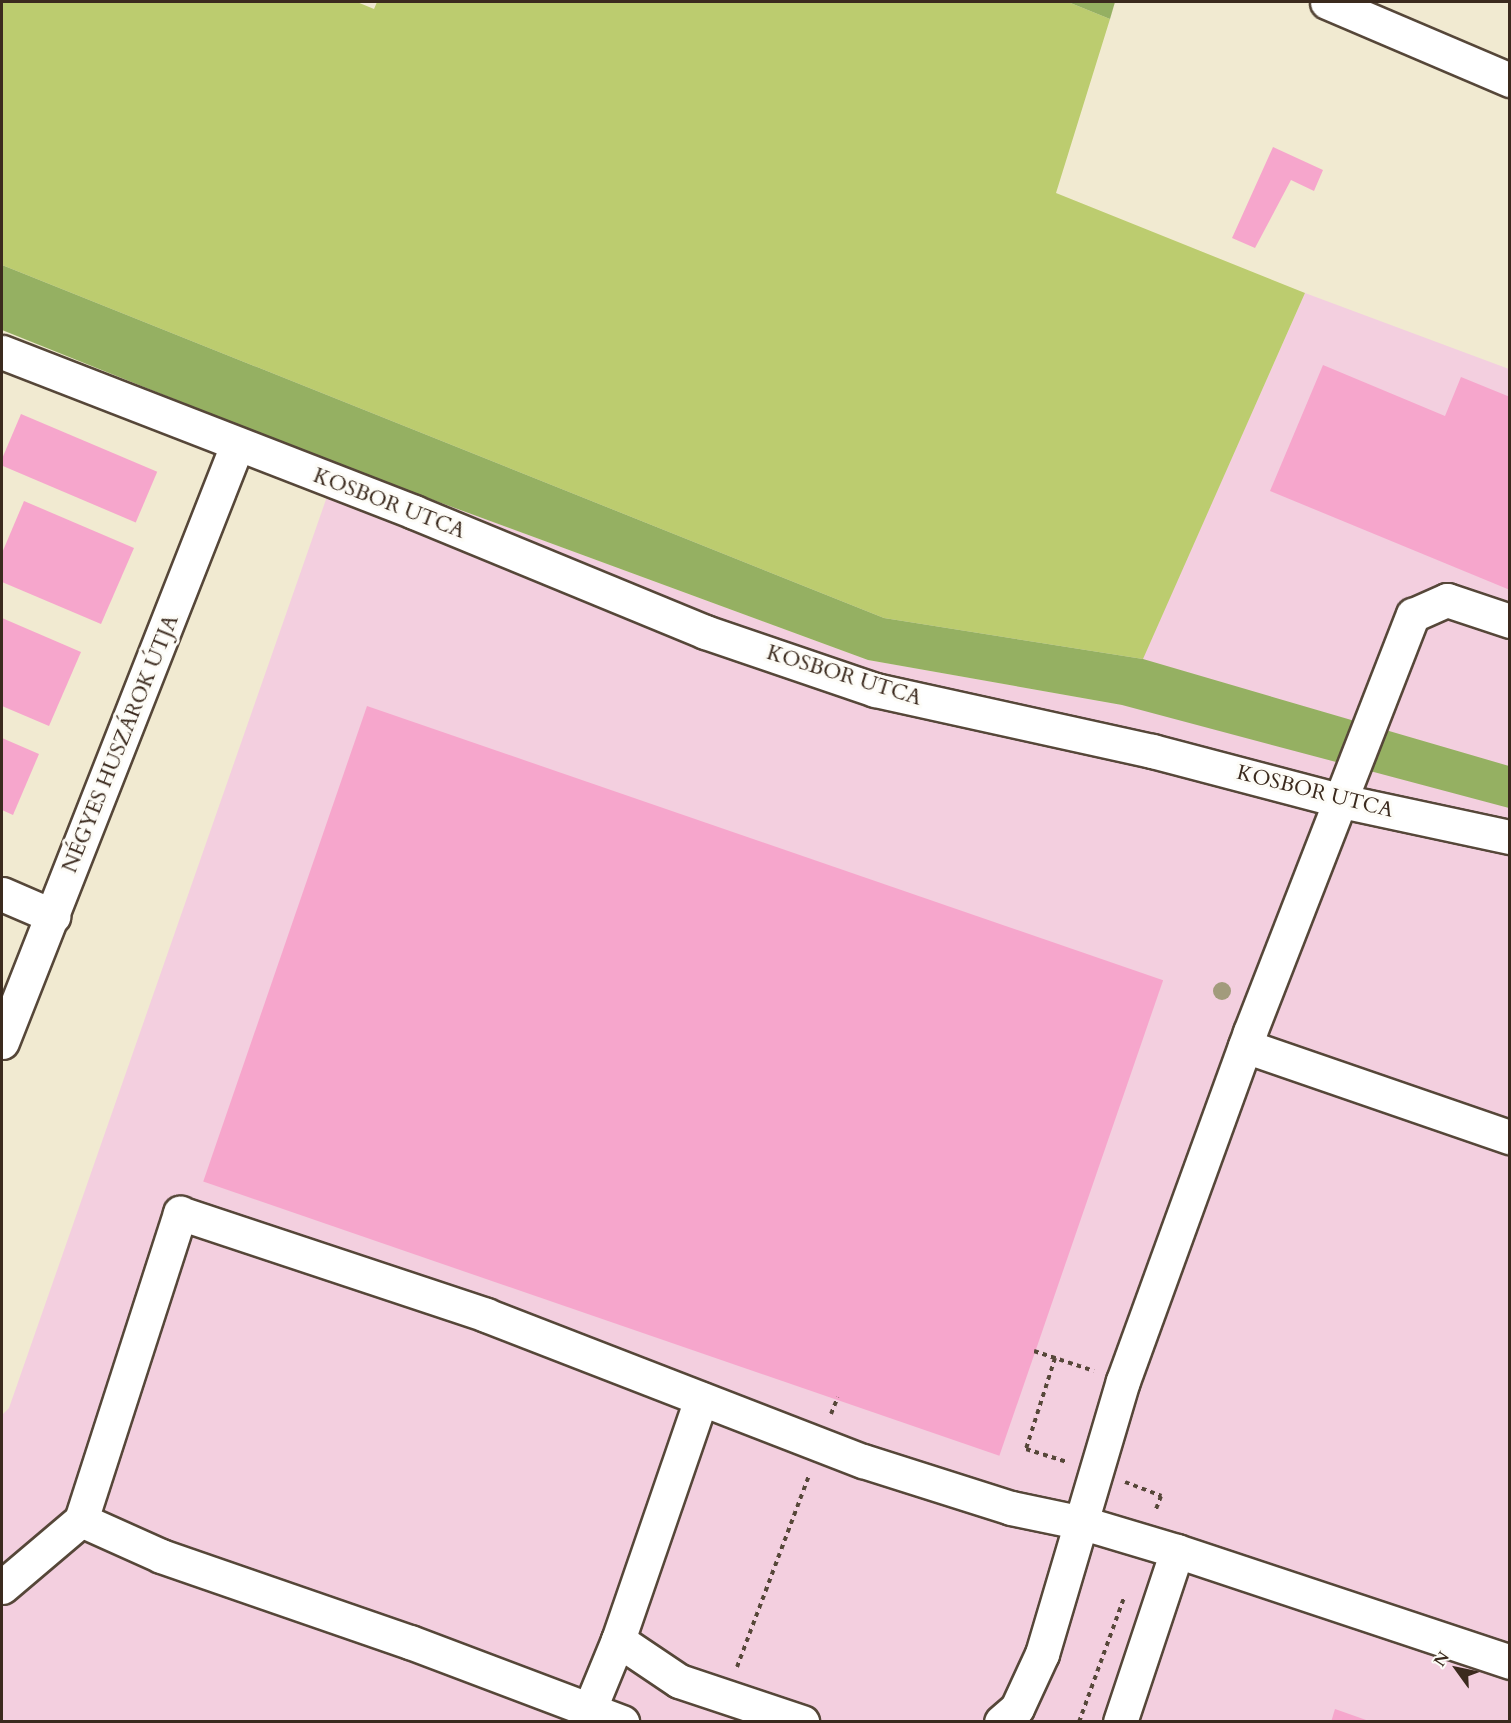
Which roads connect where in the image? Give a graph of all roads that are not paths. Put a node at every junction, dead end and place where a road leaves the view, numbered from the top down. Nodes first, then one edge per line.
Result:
1 (1327, 2) edge
2 (1509, 80) edge
3 (2, 352) edge
4 (237, 445) junction
5 (1509, 621) edge
6 (1342, 801) junction
7 (1509, 837) edge
8 (2, 894) edge
9 (53, 916) junction
10 (2, 1042) edge
11 (1245, 1046) junction
12 (1509, 1137) edge
13 (700, 1399) junction
14 (81, 1520) junction
15 (1083, 1523) junction
16 (1177, 1551) junction
17 (2, 1587) edge
18 (618, 1640) junction
19 (1509, 1662) edge
20 (590, 1708) junction
21 (622, 1722) edge
22 (802, 1722) edge
23 (1001, 1722) edge
24 (1120, 1722) edge

1 - 2 street
3 - 4 street, KOSBOR UTCA
4 - 6 street, KOSBOR UTCA
4 - 9 street, NÉGYES HUSZÁROK ÚTJA
5 - 6 street
6 - 7 street, KOSBOR UTCA
6 - 11 street
8 - 9 street
9 - 10 street, NÉGYES HUSZÁROK ÚTJA
11 - 12 street
11 - 15 street
13 - 14 street
13 - 15 street
13 - 18 street
14 - 17 street
14 - 20 street
15 - 16 street
15 - 23 street
16 - 19 street
16 - 24 street
18 - 20 street
18 - 22 street
20 - 21 street

